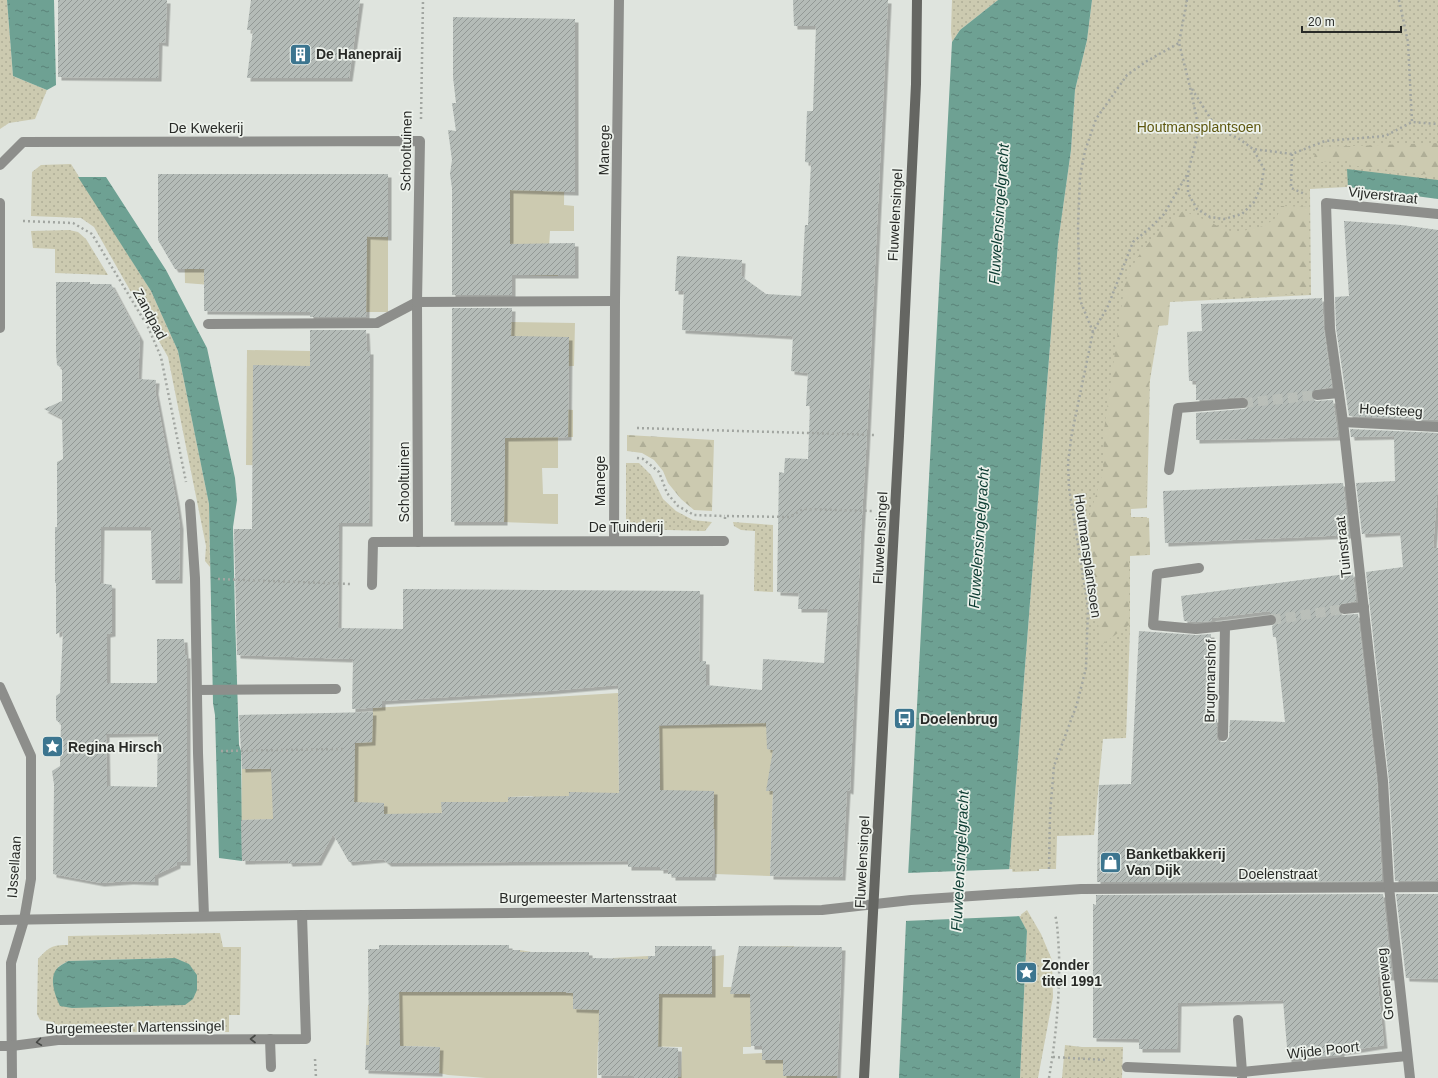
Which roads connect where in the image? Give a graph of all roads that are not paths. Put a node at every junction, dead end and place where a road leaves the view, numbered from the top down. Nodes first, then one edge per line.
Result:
1 (620, 0) edge
2 (916, 0) edge
3 (420, 142) joint
4 (0, 165) edge
5 (0, 203) edge
6 (1326, 203) joint
7 (1438, 214) edge
8 (1, 221) edge
9 (615, 301) junction
10 (417, 302) junction
11 (208, 324) dead end
12 (0, 328) edge
13 (1339, 392) junction
14 (1317, 395) tunnel mouth
15 (1243, 402) tunnel mouth
16 (1343, 422) junction
17 (1438, 427) edge
18 (1169, 470) dead end
19 (190, 504) road end
20 (614, 541) junction
21 (724, 541) road end
22 (418, 542) junction
23 (1198, 568) dead end
24 (372, 585) road end
25 (1364, 606) junction
26 (1344, 609) tunnel mouth
27 (1271, 620) tunnel mouth
28 (1225, 626) junction
29 (0, 687) edge
30 (336, 689) dead end
31 (197, 690) junction
32 (1223, 736) dead end
33 (1388, 887) junction
34 (1438, 888) edge
35 (874, 904) junction
36 (302, 915) junction
37 (204, 916) junction
38 (0, 920) edge
39 (24, 920) junction
40 (1238, 1020) dead end
41 (270, 1040) junction
42 (0, 1046) edge
43 (12, 1046) junction
44 (1407, 1056) junction
45 (271, 1066) dead end
46 (1128, 1067) road end
47 (1242, 1075) edge
48 (12, 1078) edge
49 (864, 1078) edge
50 (1410, 1078) edge

1 - 9 street, Manege
2 - 35 main road, Fluwelensingel
3 - 4 street, De Kwekerij
3 - 10 street, Schooltuinen
5 - 8 street
6 - 7 street, Vijverstraat
6 - 13 street, Tuinstraat
8 - 12 street
9 - 10 street
9 - 20 street, Manege
10 - 11 street
10 - 22 street, Schooltuinen
13 - 14 street
13 - 16 street, Tuinstraat
15 - 18 street
16 - 17 street, Hoefsteeg
16 - 25 street, Tuinstraat
19 - 31 street
20 - 21 street, De Tuinderij
20 - 22 street, De Tuinderij
22 - 24 street, De Tuinderij
23 - 28 street, Brugmanshof
25 - 26 street
25 - 33 street, Tuinstraat
27 - 28 street, Brugmanshof
28 - 32 street, Brugmanshof
29 - 39 street, IJssellaan
30 - 31 street
31 - 37 street
33 - 34 street, Doelenstraat
33 - 35 street, Doelenstraat
33 - 44 street, Groeneweg
35 - 36 street, Burgemeester Martensstraat
35 - 49 main road, Fluwelensingel
36 - 37 street
36 - 41 street, Burgemeester Martenssingel
37 - 39 street
38 - 39 street
39 - 43 street, IJssellaan
40 - 47 street
41 -> 43 street, Burgemeester Martenssingel
41 - 45 street
42 - 43 street, Burgemeester Martenssingel
43 - 48 street, IJssellaan
44 - 47 street, Wijde Poort
44 - 50 street, Groeneweg
46 - 47 street, Wijde Poort

